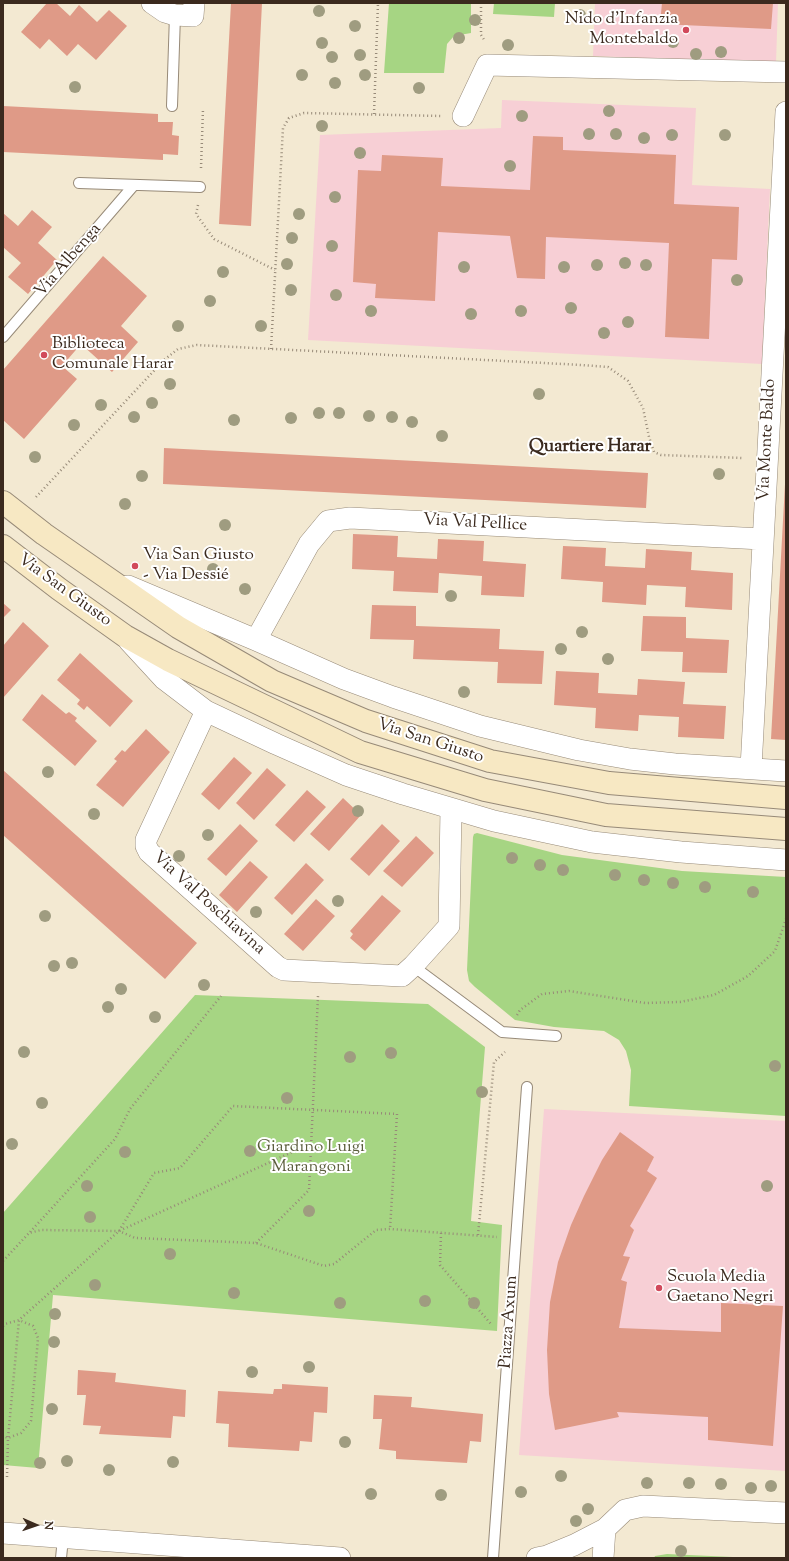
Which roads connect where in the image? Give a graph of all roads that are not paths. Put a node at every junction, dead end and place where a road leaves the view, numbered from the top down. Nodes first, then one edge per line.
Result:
1 (152, 3) edge
2 (194, 3) edge
3 (175, 15) junction
4 (786, 72) edge
5 (172, 106) dead end
6 (786, 112) edge
7 (463, 116) road end
8 (79, 183) dead end
9 (134, 185) junction
10 (200, 187) road end
11 (3, 337) edge
12 (11, 508) edge
13 (762, 539) junction
14 (3, 546) edge
15 (109, 579) junction
16 (125, 636) junction
17 (256, 640) junction
18 (206, 711) junction
19 (751, 768) junction
20 (786, 771) edge
21 (786, 798) edge
22 (451, 809) junction
23 (786, 829) edge
24 (786, 860) edge
25 (413, 966) junction
26 (556, 1036) dead end
27 (527, 1087) dead end
28 (786, 1513) edge
29 (605, 1529) junction
30 (3, 1533) edge
31 (62, 1548) edge
32 (264, 1555) edge
33 (286, 1556) edge
34 (340, 1558) edge
35 (493, 1558) edge
36 (537, 1558) edge
37 (603, 1558) edge

1 - 3 street
2 - 3 street
3 - 5 lane
4 - 7 street
6 - 13 street, Via Monte Baldo
8 - 9 lane
9 - 10 lane
9 - 11 lane, Via Albenga
12 - 15 main road, Via San Giusto
13 - 17 street, Via Val Pellice
13 - 19 street, Via Monte Baldo
14 - 16 main road, Via San Giusto
15 - 17 street, Via San Giusto
15 - 21 main road, Via San Giusto
16 - 18 street, Via San Giusto
16 - 23 main road, Via San Giusto
17 - 19 street, Via San Giusto
18 - 22 street, Via San Giusto
18 - 25 street, Via Val Poschiavina
19 - 20 street, Via San Giusto
22 - 24 street, Via San Giusto
22 - 25 street, Via Val Poschiavina
25 - 26 lane
27 - 35 lane, Piazza Axum
28 - 29 street
29 - 36 street
29 - 37 street
30 - 31 street
31 - 32 street
32 - 33 street
33 - 34 street

